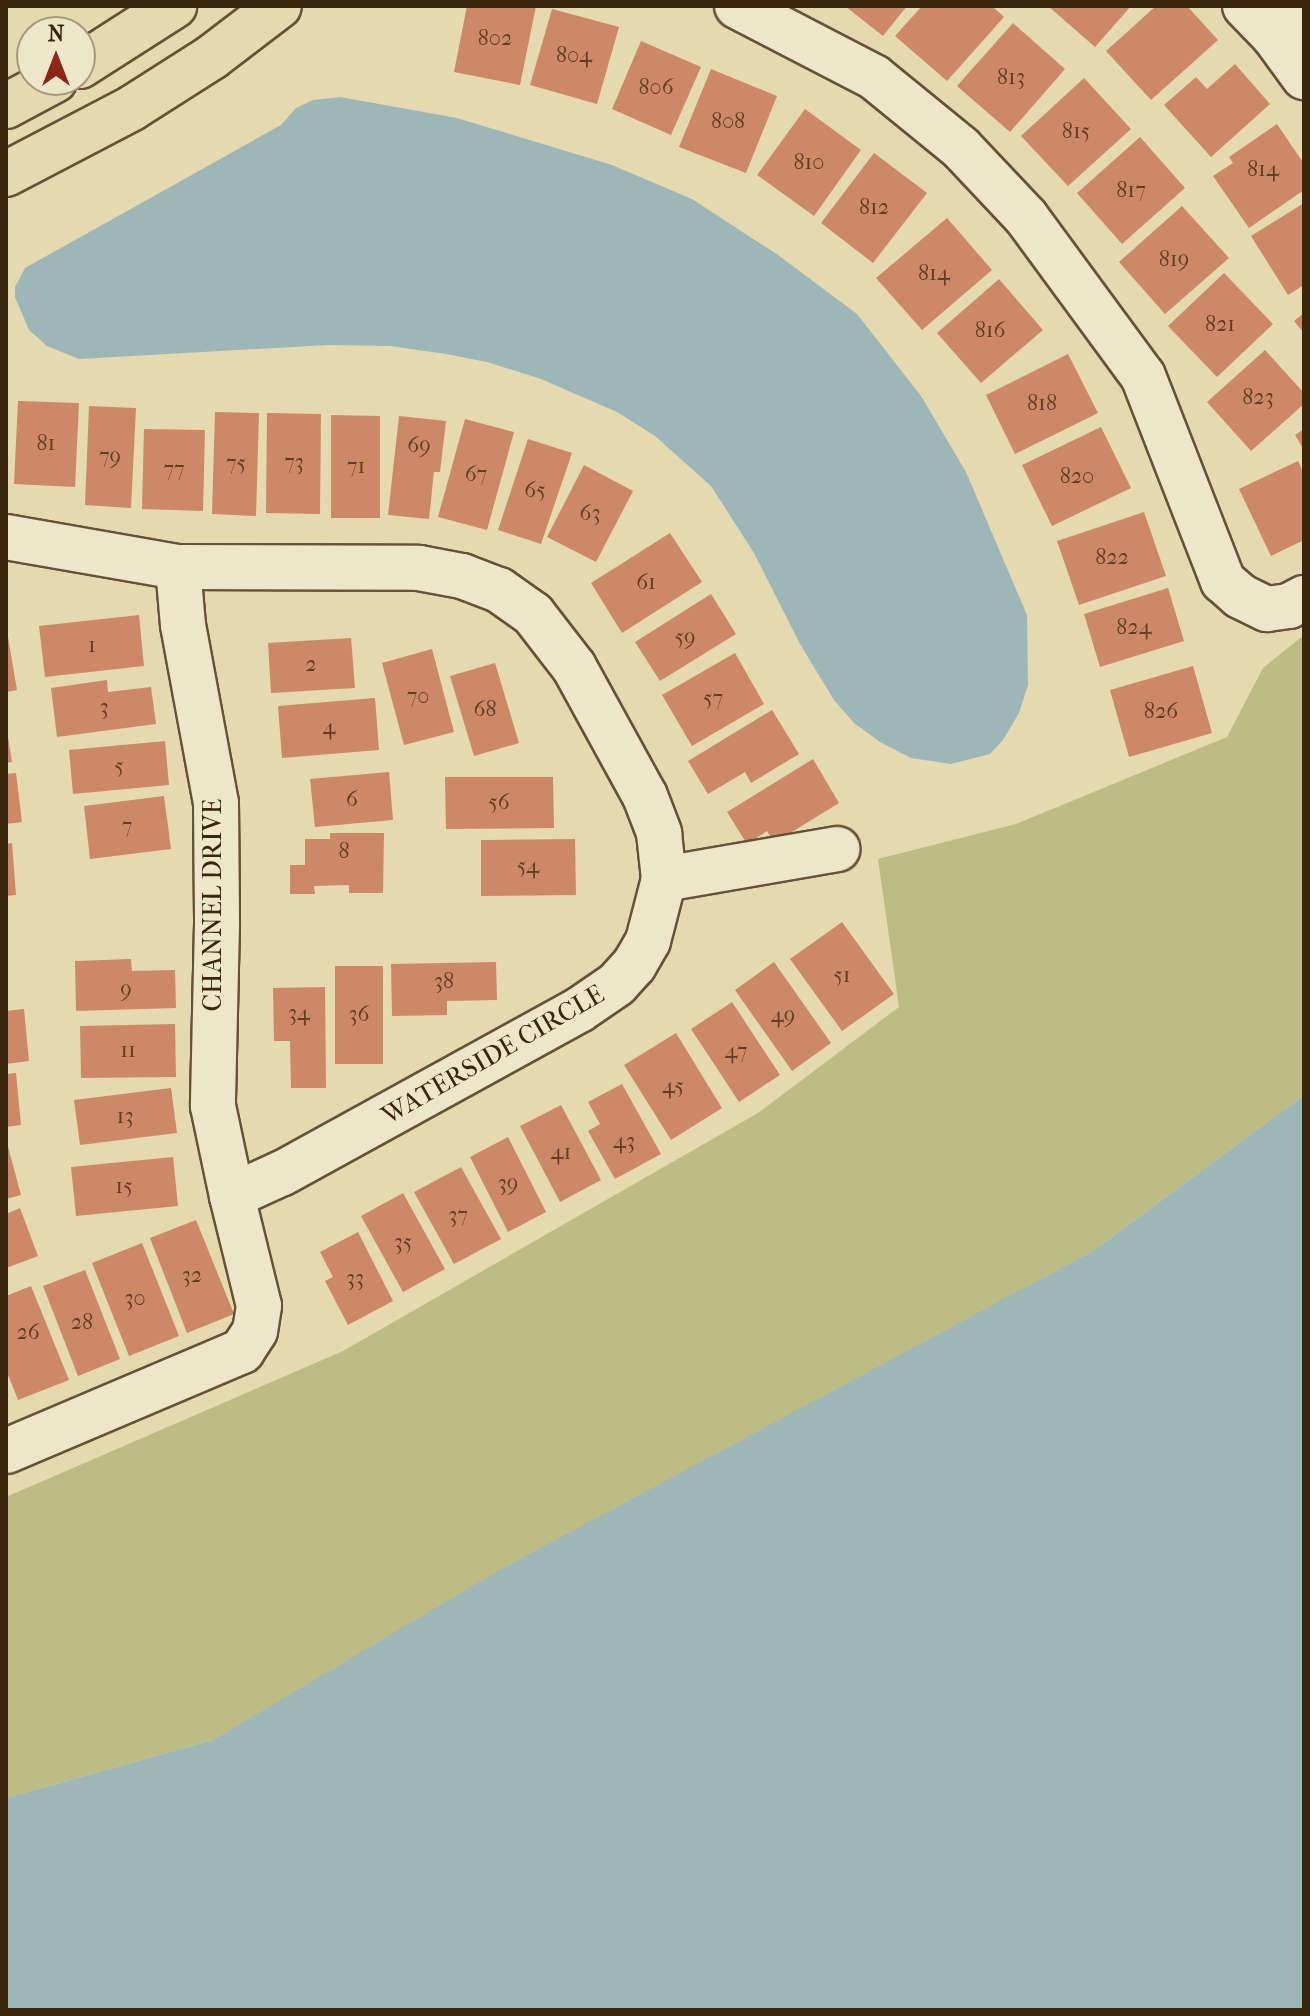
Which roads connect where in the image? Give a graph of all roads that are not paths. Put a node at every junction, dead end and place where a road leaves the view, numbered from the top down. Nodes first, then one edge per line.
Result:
1 (174, 6) edge
2 (279, 6) edge
3 (737, 6) edge
4 (1274, 18) edge
5 (96, 56) edge
6 (1304, 77) edge
7 (25, 96) edge
8 (6, 106) edge
9 (6, 174) edge
10 (6, 537) edge
11 (178, 567) junction
12 (1304, 598) edge
13 (837, 849) dead end
14 (664, 879) junction
15 (232, 1196) junction
16 (6, 1451) edge

1 - 5 main road
2 - 9 main road
3 - 12 street
4 - 6 street
7 - 8 main road
10 - 11 street, WATERSIDE CIRCLE
11 - 14 street, WATERSIDE CIRCLE
11 - 15 street, CHANNEL DRIVE
13 - 14 street
14 - 15 street, WATERSIDE CIRCLE
15 - 16 street

